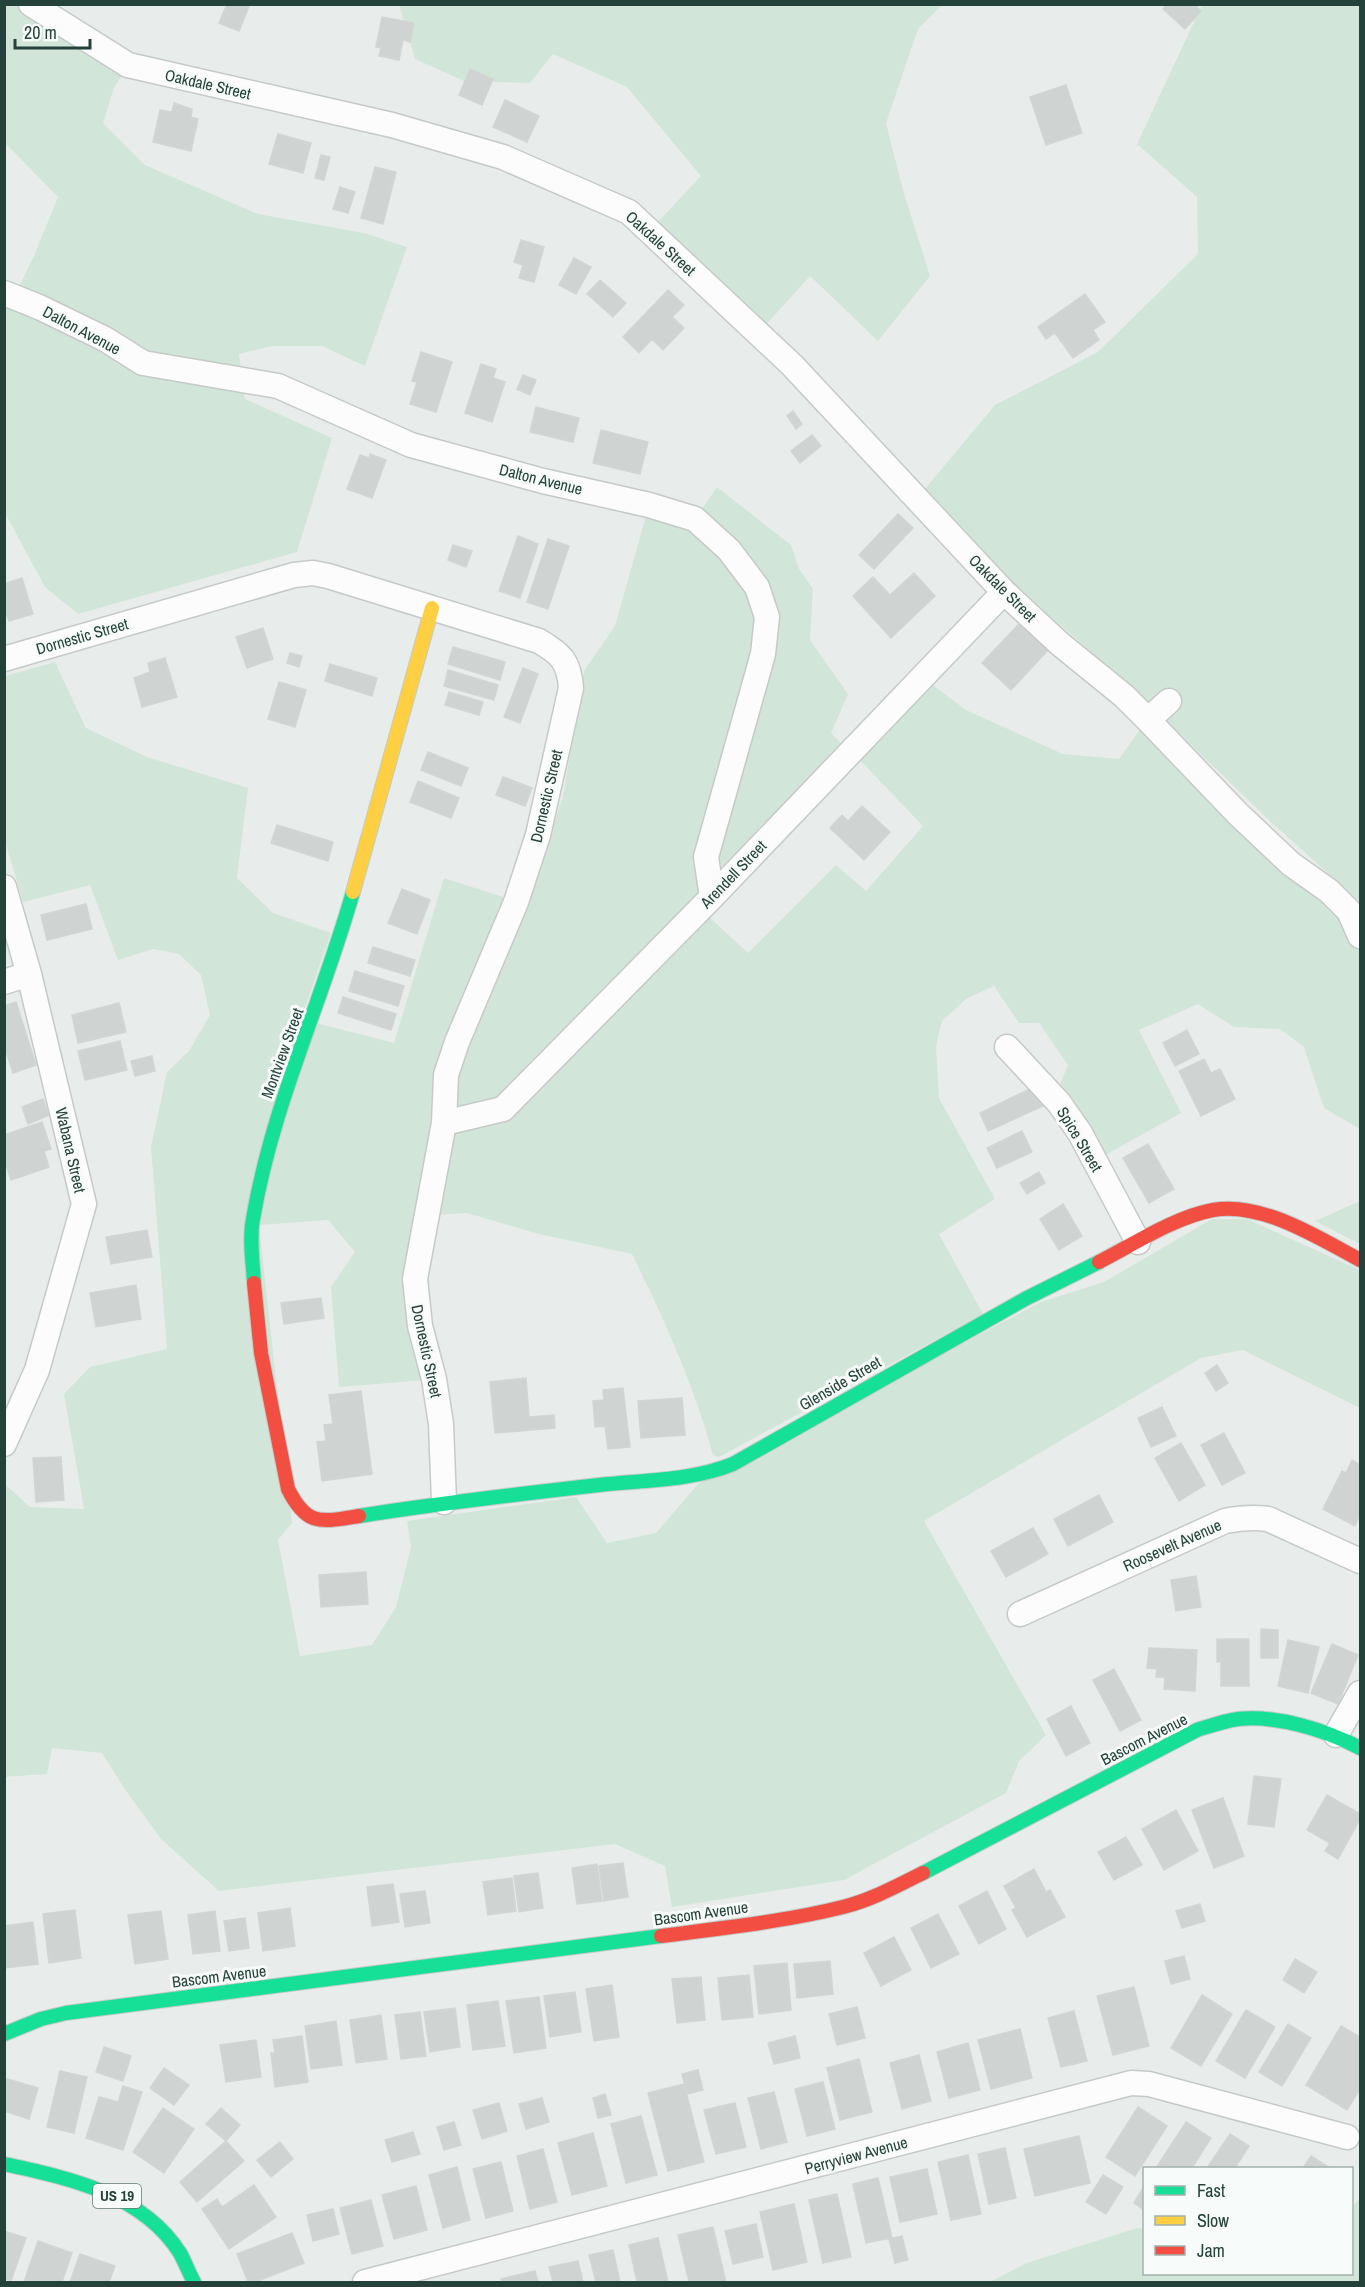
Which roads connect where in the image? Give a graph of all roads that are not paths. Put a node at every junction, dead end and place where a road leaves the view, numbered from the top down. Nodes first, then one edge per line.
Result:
1 (31, 4) edge
2 (4, 293) edge
3 (1004, 592) junction
4 (432, 608) junction
5 (4, 659) edge
6 (1169, 701) dead end
7 (1148, 720) junction
8 (4, 887) edge
9 (712, 897) junction
10 (1360, 936) edge
11 (29, 974) junction
12 (4, 982) edge
13 (1007, 1047) dead end
14 (444, 1123) junction
15 (1138, 1242) junction
16 (1360, 1260) edge
17 (4, 1444) edge
18 (444, 1502) junction
19 (304, 1514) joint
20 (1360, 1561) edge
21 (1020, 1614) dead end
22 (1360, 1693) edge
23 (1336, 1735) junction
24 (1360, 1748) edge
25 (4, 2034) edge
26 (1347, 2137) dead end
27 (4, 2164) edge
28 (194, 2283) edge
29 (365, 2283) edge

1 - 3 street, Oakdale Street
2 - 9 street, Dalton Avenue
3 - 7 street, Oakdale Street
3 - 9 street, Arendell Street
4 - 5 street, Dornestic Street
4 - 14 street, Dornestic Street
4 - 19 street, Montview Street
6 - 7 street
7 - 10 street, Oakdale Street
8 - 11 street, Wabana Street
9 - 14 street, Arendell Street
11 - 12 street
11 - 17 street, Wabana Street
13 - 15 street, Spice Street
14 - 18 street, Dornestic Street
15 - 16 street, Glenside Street
15 - 18 street, Glenside Street
18 - 19 street, Glenside Street
20 - 21 street, Roosevelt Avenue
22 - 23 street
23 - 24 street, Bascom Avenue
23 - 25 street, Bascom Avenue
26 - 29 street, Perryview Avenue
27 - 28 street, US 19

